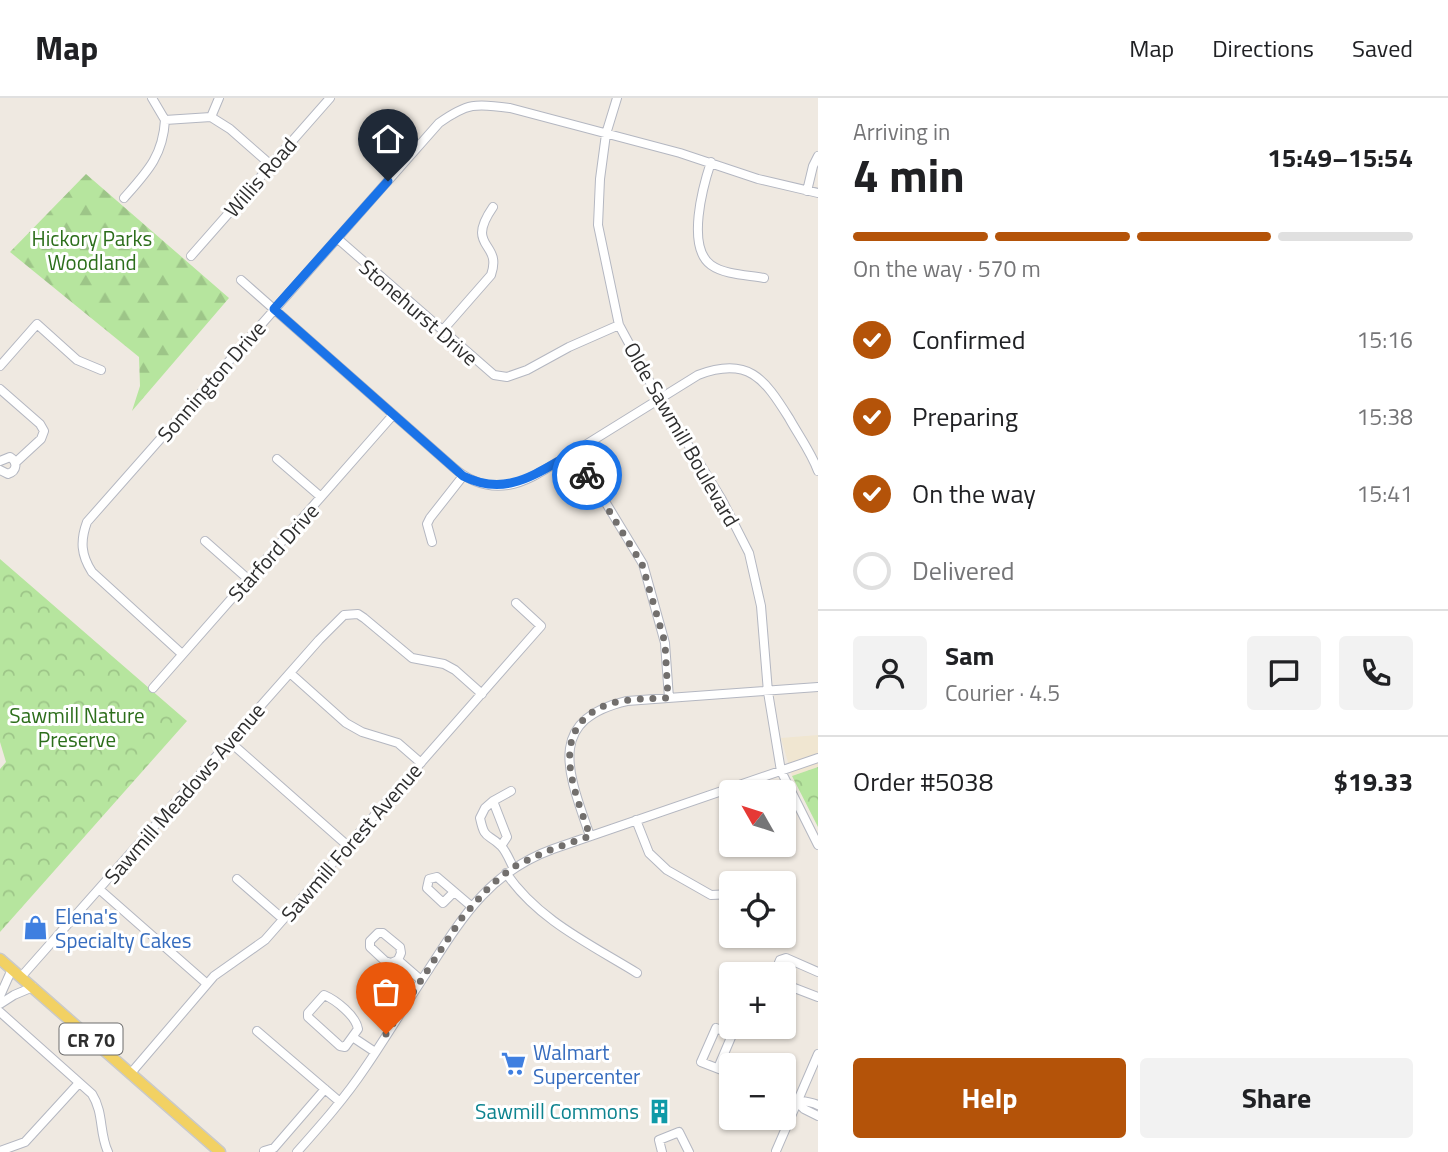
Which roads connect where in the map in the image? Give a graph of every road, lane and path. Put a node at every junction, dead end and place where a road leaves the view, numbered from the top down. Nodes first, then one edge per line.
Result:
1 (152, 98) edge
2 (219, 98) edge
3 (330, 98) edge
4 (513, 98) edge
5 (617, 98) edge
6 (510, 108) junction
7 (211, 117) junction
8 (165, 120) junction
9 (606, 134) junction
10 (818, 156) edge
11 (711, 162) junction
12 (271, 165) junction
13 (807, 191) junction
14 (818, 193) edge
15 (124, 198) dead end
16 (493, 207) dead end
17 (338, 239) junction
18 (191, 256) dead end
19 (764, 278) dead end
20 (241, 280) dead end
21 (274, 309) junction
22 (619, 325) junction
23 (442, 331) junction
24 (0, 366) edge
25 (101, 370) dead end
26 (0, 388) edge
27 (660, 398) junction
28 (393, 415) junction
29 (575, 452) junction
30 (277, 459) dead end
31 (0, 460) edge
32 (15, 463) junction
33 (0, 470) edge
34 (818, 471) edge
35 (463, 476) junction
36 (321, 497) junction
37 (205, 541) dead end
38 (432, 542) dead end
39 (248, 579) junction
40 (516, 603) dead end
41 (182, 654) junction
42 (290, 673) junction
43 (818, 687) edge
44 (153, 688) dead end
45 (768, 692) junction
46 (482, 694) junction
47 (668, 698) junction
48 (230, 742) junction
49 (818, 758) edge
50 (421, 762) junction
51 (781, 771) junction
52 (511, 791) dead end
53 (493, 801) junction
54 (636, 820) junction
55 (590, 836) junction
56 (818, 845) edge
57 (348, 846) junction
58 (501, 846) junction
59 (510, 870) junction
60 (237, 879) dead end
61 (99, 889) junction
62 (454, 892) dead end
63 (719, 895) edge
64 (471, 906) junction
65 (283, 919) junction
66 (0, 959) edge
67 (398, 960) dead end
68 (796, 963) edge
69 (12, 969) junction
70 (818, 972) edge
71 (637, 973) dead end
72 (21, 977) junction
73 (421, 980) junction
74 (206, 983) junction
75 (33, 987) junction
76 (796, 989) edge
77 (0, 996) edge
78 (818, 997) edge
79 (0, 1004) edge
80 (0, 1012) edge
81 (257, 1031) dead end
82 (354, 1038) junction
83 (374, 1052) junction
84 (818, 1054) edge
85 (718, 1068) joint
86 (131, 1073) junction
87 (79, 1083) junction
88 (325, 1089) junction
89 (340, 1102) junction
90 (797, 1102) junction
91 (818, 1105) edge
92 (818, 1115) edge
93 (264, 1151) edge
94 (776, 1151) edge
95 (0, 1152) edge
96 (108, 1152) edge
97 (220, 1152) edge
98 (298, 1152) edge
99 (662, 1152) edge
100 (689, 1152) edge

1 - 8 street
2 - 7 street
3 - 12 street, Willis Road
4 - 6 street
5 - 9 street, Olde Sawmill Boulevard
6 - 9 street, Sonnington Drive
6 - 17 street, Sonnington Drive
7 - 8 street
7 - 12 street
8 - 15 street
9 - 11 street, Sonnington Drive
9 - 22 street, Olde Sawmill Boulevard
10 - 13 street
11 - 13 street, Sonnington Drive
11 - 19 street
12 - 18 street, Willis Road
13 - 14 street, Sonnington Drive
16 - 23 street
17 - 21 street, Sonnington Drive
17 - 23 street, Stonehurst Drive
20 - 21 street
21 - 28 street
21 - 41 street, Sonnington Drive
22 - 23 street, Stonehurst Drive
22 - 27 street, Olde Sawmill Boulevard
24 - 25 street
26 - 32 street
27 - 29 street
27 - 34 street
27 - 45 street, Olde Sawmill Boulevard
28 - 35 street
28 - 36 street, Starford Drive
29 - 35 street
29 - 47 street
30 - 36 street
31 - 32 street
32 - 33 street
35 - 38 street
36 - 39 street, Starford Drive
37 - 39 street
39 - 41 street, Starford Drive
40 - 46 street, Sawmill Forest Avenue
41 - 44 street, Starford Drive
42 - 46 street, Sawmill Meadows Avenue
42 - 48 street, Sawmill Meadows Avenue
42 - 50 street
43 - 45 street
45 - 47 street
45 - 51 street, Olde Sawmill Boulevard
46 - 50 street, Sawmill Forest Avenue
47 - 55 street
48 - 57 street
48 - 61 street, Sawmill Meadows Avenue
49 - 51 street
50 - 57 street, Sawmill Forest Avenue
51 - 54 street
51 - 56 street, Olde Sawmill Boulevard
52 - 53 street
53 - 58 street
53 - 58 street
54 - 55 street
54 - 63 street
55 - 59 street
57 - 65 street, Sawmill Forest Avenue
58 - 59 street
59 - 64 street
59 - 71 street
60 - 65 street
61 - 72 street, Sawmill Meadows Avenue
61 - 74 street
62 - 64 street
64 - 73 street
65 - 74 street, Sawmill Forest Avenue
66 - 69 main road, CR 70
67 - 73 street
68 - 70 street
69 - 72 main road, CR 70
69 - 77 street
72 - 75 main road, CR 70
73 - 83 street
74 - 86 street, Sawmill Forest Avenue
75 - 79 street
75 - 86 main road, CR 70
76 - 78 street
80 - 87 street
81 - 88 street
82 - 82 street
82 - 83 street
83 - 89 street
84 - 90 street
85 - 85 street
86 - 97 main road, CR 70
87 - 95 street
87 - 96 street
88 - 89 street
88 - 93 street
89 - 98 street
90 - 91 street
90 - 92 street
90 - 94 street
99 - 100 street

